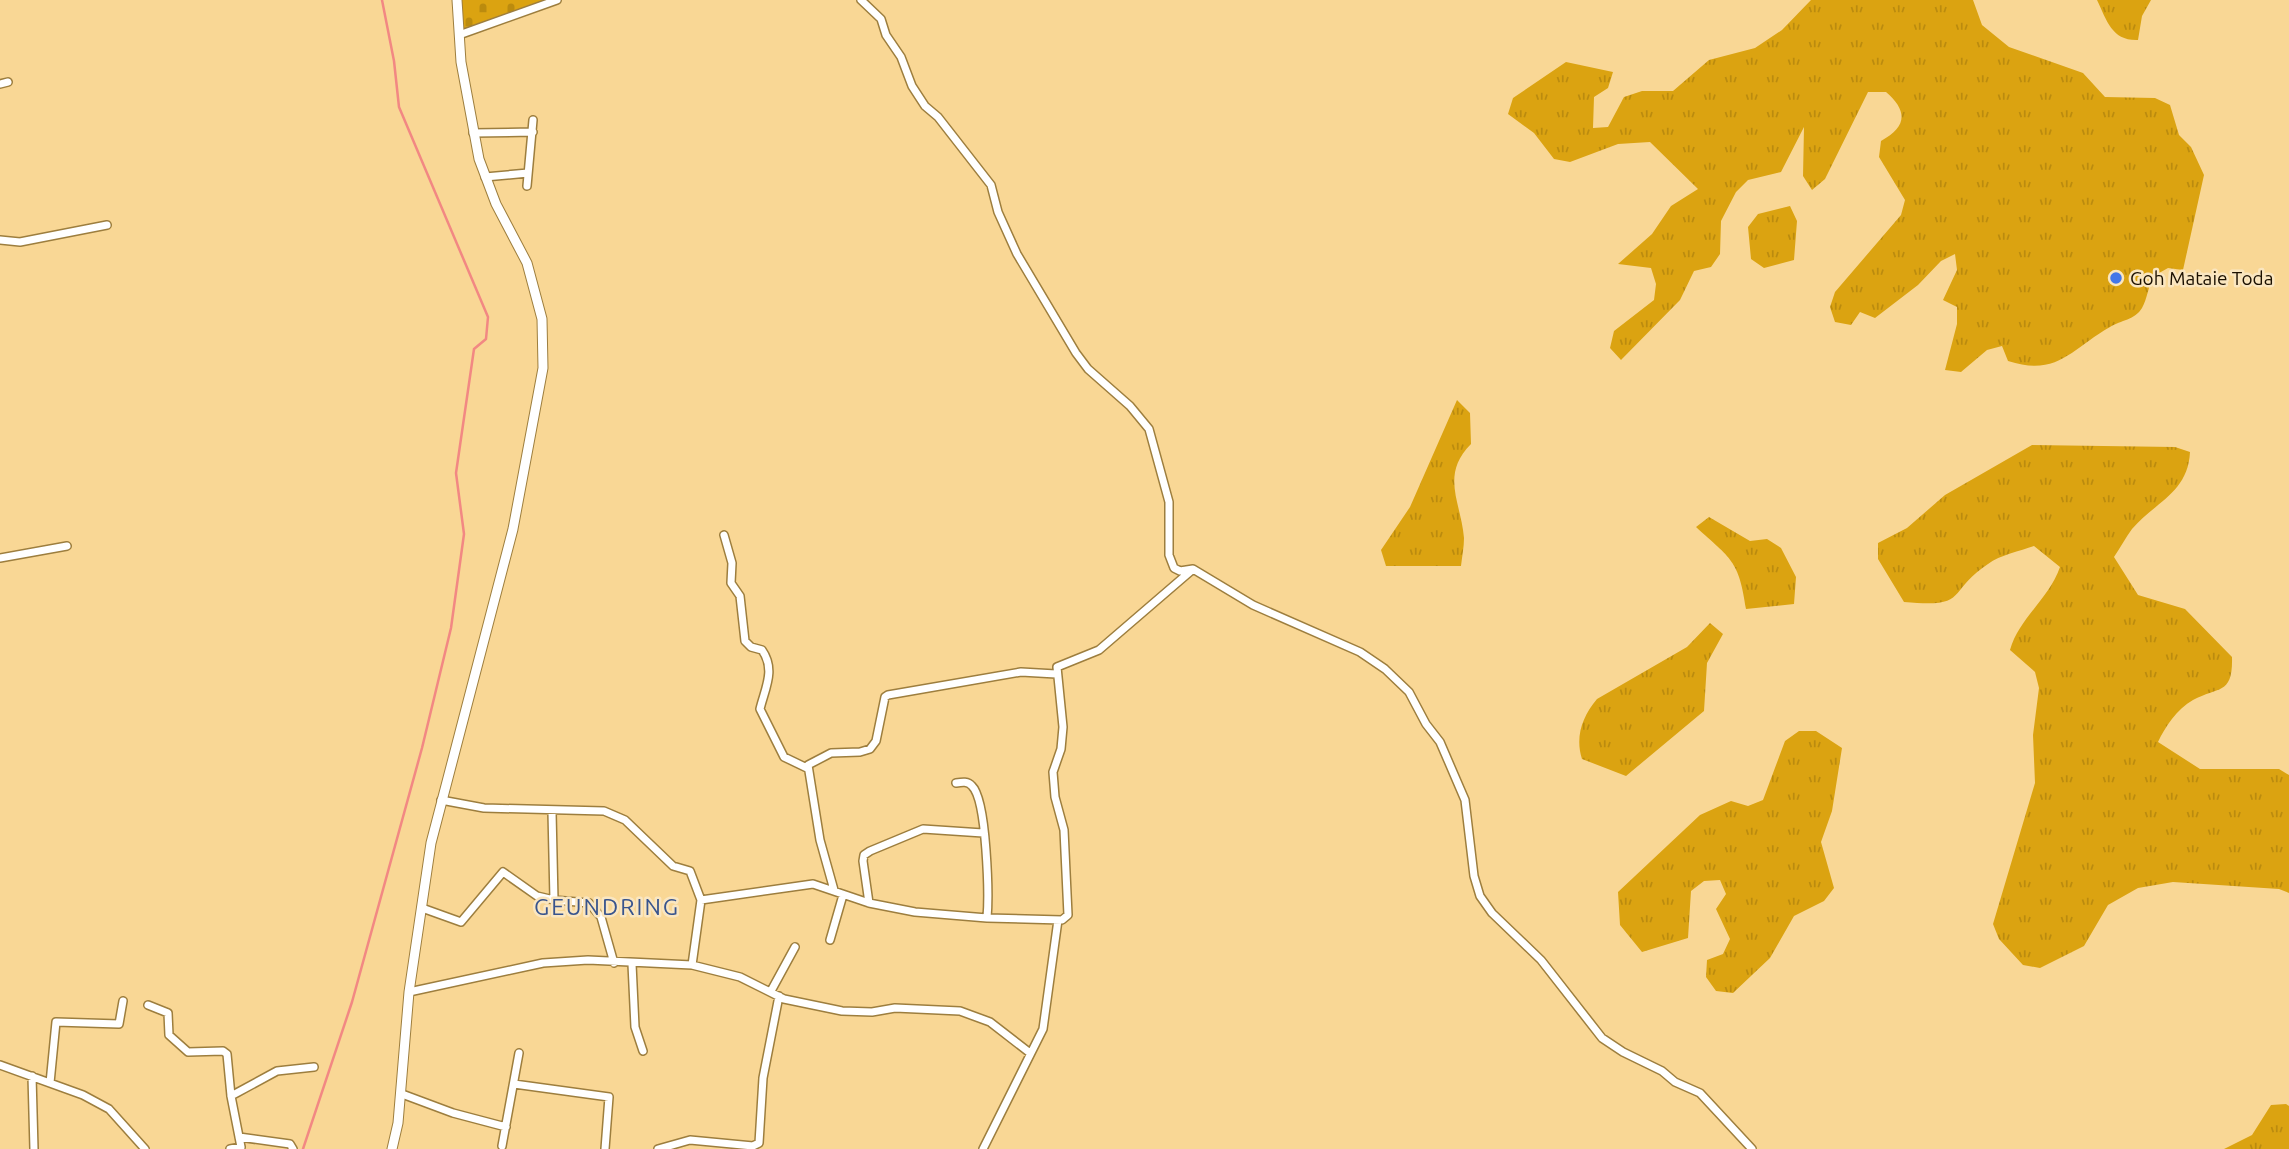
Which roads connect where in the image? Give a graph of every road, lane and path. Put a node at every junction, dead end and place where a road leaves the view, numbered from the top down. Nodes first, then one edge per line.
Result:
1 (457, 0) edge
2 (557, 0) edge
3 (862, 0) edge
4 (459, 35) junction
5 (533, 120) dead end
6 (533, 132) junction
7 (473, 133) junction
8 (528, 173) junction
9 (485, 177) junction
10 (527, 186) dead end
11 (107, 225) dead end
12 (0, 240) edge
13 (724, 535) dead end
14 (67, 546) dead end
15 (0, 558) edge
16 (1193, 569) junction
17 (1056, 674) junction
18 (807, 768) junction
19 (956, 783) dead end
20 (441, 800) junction
21 (552, 812) junction
22 (984, 833) junction
23 (834, 890) junction
24 (843, 895) junction
25 (554, 900) junction
26 (701, 900) junction
27 (869, 903) junction
28 (422, 908) junction
29 (987, 918) junction
30 (1058, 920) junction
31 (830, 940) dead end
32 (795, 947) dead end
33 (614, 962) junction
34 (632, 964) junction
35 (692, 965) junction
36 (771, 990) junction
37 (410, 992) junction
38 (779, 996) junction
39 (123, 1001) dead end
40 (148, 1005) dead end
41 (643, 1051) dead end
42 (519, 1053) dead end
43 (1030, 1053) junction
44 (0, 1065) edge
45 (314, 1067) dead end
46 (32, 1076) junction
47 (50, 1083) junction
48 (514, 1084) junction
49 (402, 1094) junction
50 (231, 1096) junction
51 (506, 1127) junction
52 (239, 1137) junction
53 (502, 1146) dead end
54 (237, 1148) edge
55 (34, 1149) edge
56 (145, 1149) edge
57 (293, 1149) edge
58 (391, 1149) edge
59 (605, 1149) edge
60 (657, 1149) edge
61 (983, 1149) edge
62 (1752, 1149) edge

1 - 4 street
2 - 4 street
3 - 16 street
4 - 7 street
5 - 6 street
6 - 7 street
6 - 8 street
7 - 9 street
8 - 9 street
8 - 10 street
9 - 20 street
11 - 12 street
13 - 18 street
14 - 15 street
16 - 17 street
16 - 62 street
17 - 18 street
17 - 30 street
18 - 23 street
19 - 22 street
20 - 21 street
20 - 28 street
21 - 25 street
21 - 26 street
22 - 27 street
22 - 29 street
23 - 24 street
23 - 26 street
24 - 27 street
24 - 31 street
25 - 28 street
25 - 33 street
26 - 35 street
27 - 29 street
28 - 37 street
29 - 30 street
30 - 43 street
32 - 36 street
33 - 34 street
33 - 37 street
34 - 35 street
34 - 41 street
35 - 36 street
36 - 38 street
37 - 49 street
38 - 43 street
38 - 60 street
39 - 47 street
40 - 50 street
42 - 48 street
43 - 61 street
44 - 46 street
45 - 50 street
46 - 47 street
46 - 55 street
47 - 56 street
48 - 51 street
48 - 59 street
49 - 51 street
49 - 58 street
50 - 52 street
51 - 53 street
52 - 54 street
52 - 57 street

